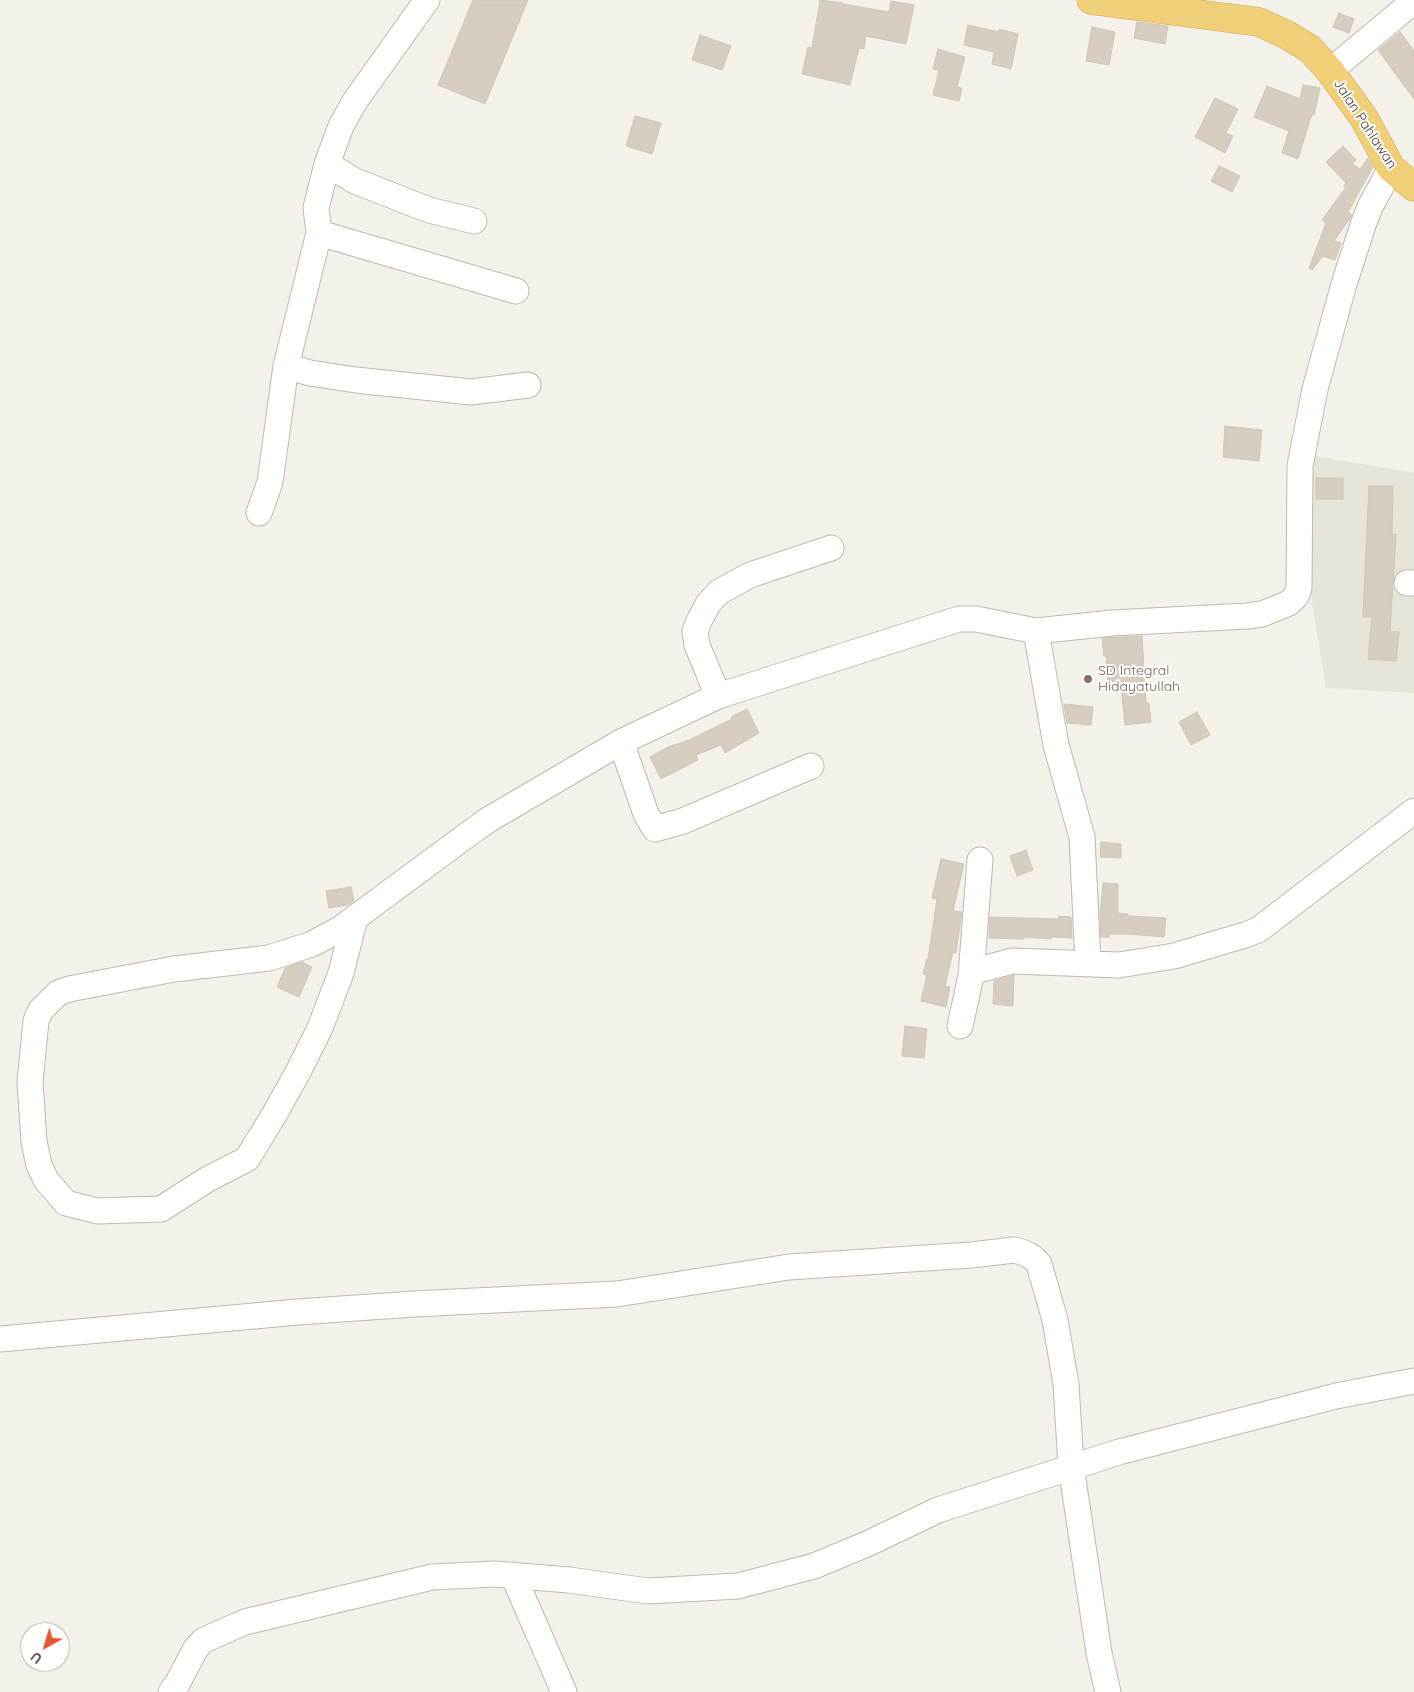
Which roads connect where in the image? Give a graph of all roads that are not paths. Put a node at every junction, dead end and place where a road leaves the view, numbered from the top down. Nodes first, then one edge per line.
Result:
1 (427, 0) edge
2 (1091, 0) edge
3 (1414, 1) edge
4 (1330, 71) junction
5 (327, 164) junction
6 (1391, 168) junction
7 (1414, 187) edge
8 (474, 221) dead end
9 (319, 233) junction
10 (516, 291) dead end
11 (286, 366) junction
12 (528, 385) dead end
13 (258, 513) dead end
14 (831, 548) dead end
15 (1036, 631) junction
16 (718, 696) junction
17 (621, 742) junction
18 (811, 766) dead end
19 (1414, 811) edge
20 (980, 860) dead end
21 (355, 918) junction
22 (1088, 964) junction
23 (971, 976) junction
24 (960, 1026) dead end
25 (0, 1339) edge
26 (1414, 1381) edge
27 (1072, 1466) junction
28 (513, 1575) junction
29 (171, 1692) edge
30 (564, 1692) edge
31 (1108, 1692) edge

1 - 5 street
2 - 4 highway, Jalan Pahlawan
3 - 4 street
4 - 6 highway, Jalan Pahlawan
5 - 8 street
5 - 9 street
6 - 7 highway, Jalan Pahlawan
6 - 15 street
9 - 10 street
9 - 11 street
11 - 12 street
11 - 13 street
14 - 16 street
15 - 16 street
15 - 22 street
16 - 17 street
17 - 18 street
17 - 21 street
19 - 22 street
20 - 23 street
21 - 21 street
22 - 23 street
23 - 24 street
25 - 27 street
26 - 27 street
27 - 28 street
27 - 31 street
28 - 29 street
28 - 30 street

